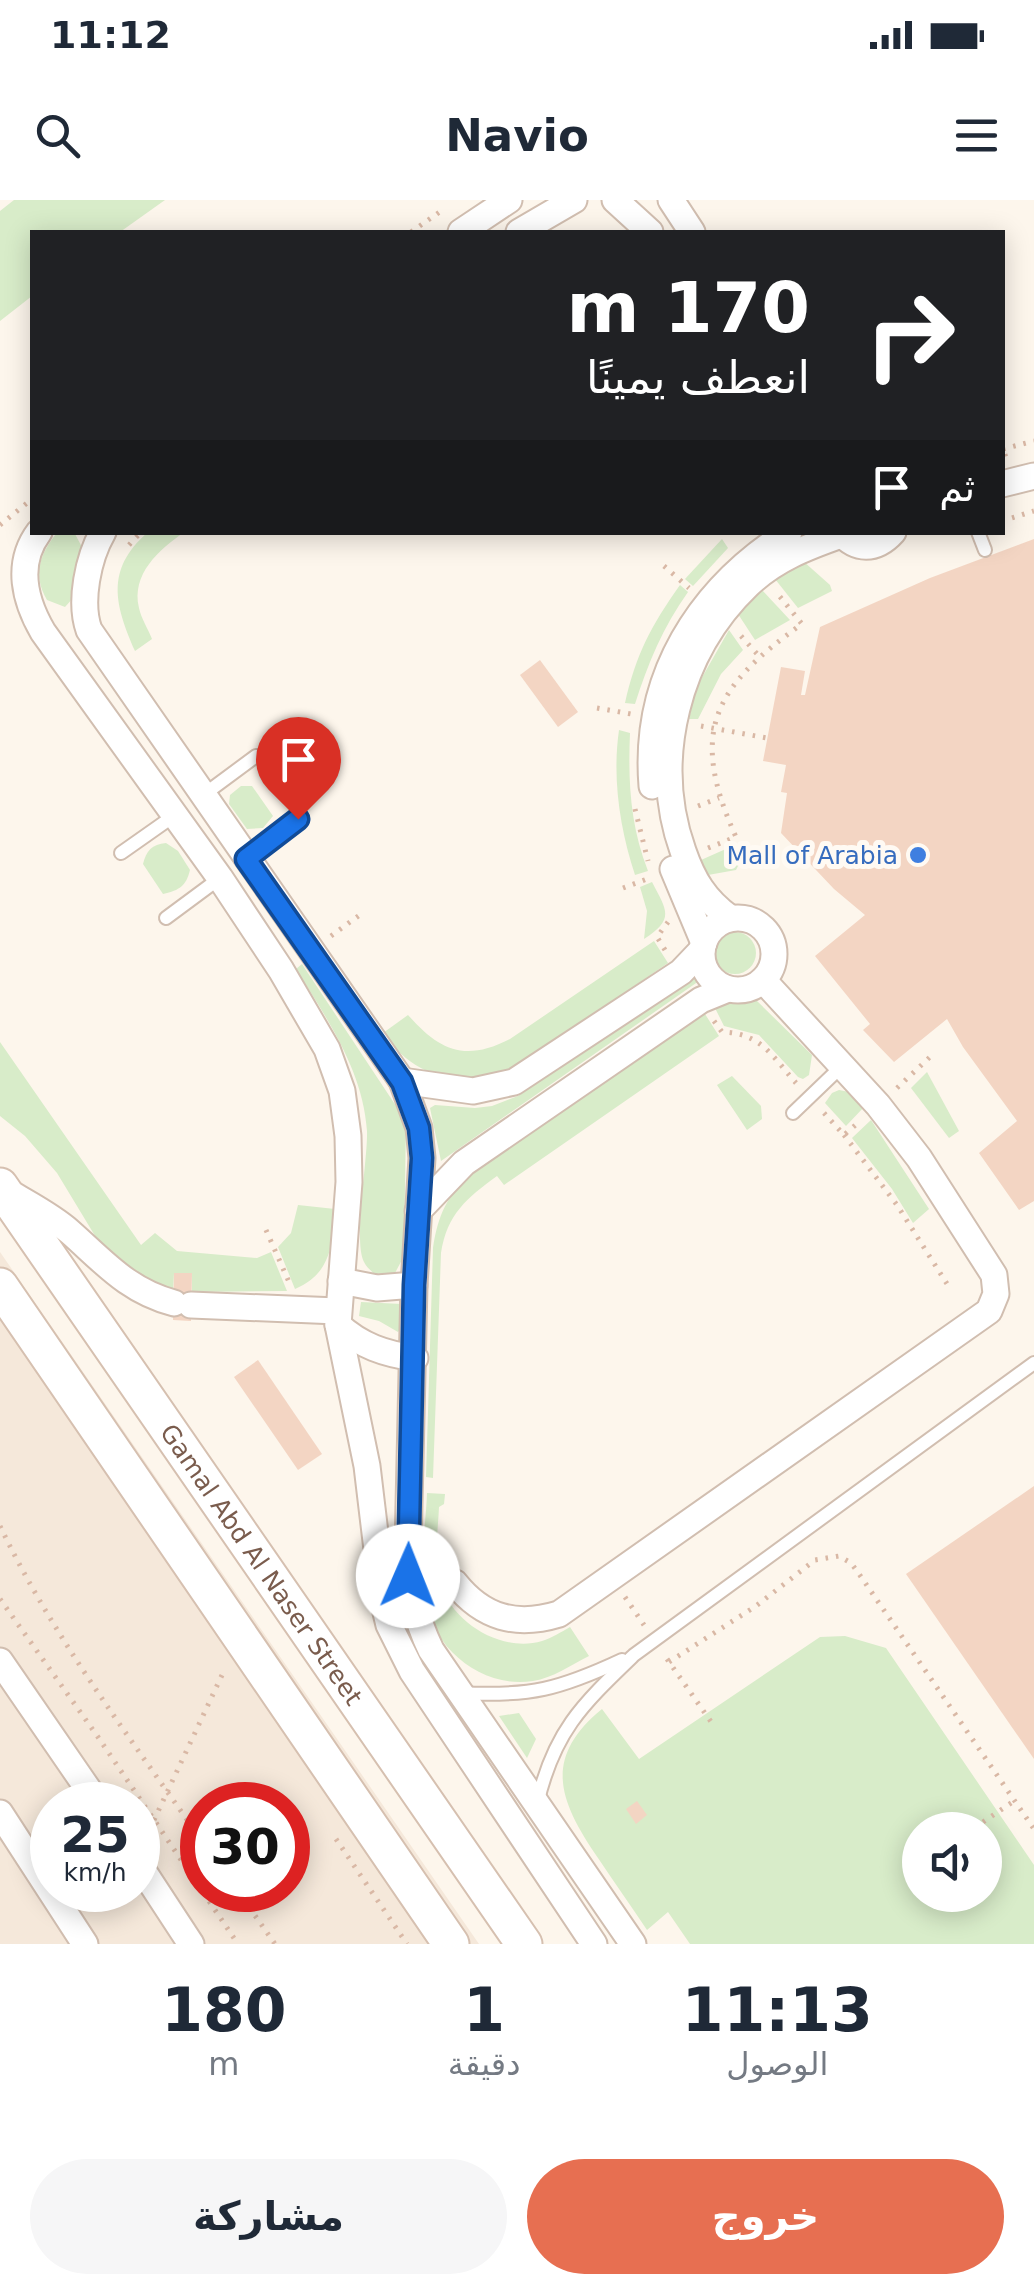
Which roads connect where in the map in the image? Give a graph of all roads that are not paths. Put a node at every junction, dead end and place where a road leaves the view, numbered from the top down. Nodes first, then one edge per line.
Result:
1 (509, 200) edge
2 (574, 200) edge
3 (614, 200) edge
4 (672, 200) edge
5 (464, 230) edge
6 (522, 230) edge
7 (648, 230) edge
8 (691, 230) edge
9 (1034, 458) edge
10 (1005, 465) edge
11 (1034, 476) edge
12 (1005, 483) edge
13 (38, 535) edge
14 (785, 535) edge
15 (837, 535) edge
16 (841, 535) edge
17 (890, 535) edge
18 (979, 535) edge
19 (97, 536) edge
20 (985, 550) dead end
21 (83, 608) junction
22 (43, 632) junction
23 (256, 756) dead end
24 (202, 796) junction
25 (176, 815) junction
26 (298, 819) dead end
27 (121, 854) dead end
28 (246, 859) junction
29 (220, 878) junction
30 (166, 918) dead end
31 (730, 918) junction
32 (703, 946) junction
33 (763, 980) junction
34 (728, 988) junction
35 (843, 1065) junction
36 (402, 1082) junction
37 (792, 1113) dead end
38 (0, 1187) edge
39 (418, 1212) junction
40 (341, 1281) junction
41 (414, 1285) junction
42 (0, 1286) edge
43 (337, 1318) junction
44 (415, 1358) junction
45 (1034, 1363) edge
46 (454, 1583) dead end
47 (634, 1654) junction
48 (0, 1660) edge
49 (460, 1693) junction
50 (83, 1782) edge
51 (536, 1806) junction
52 (0, 1812) edge
53 (160, 1897) edge
54 (85, 1944) edge
55 (191, 1944) edge
56 (451, 1944) edge
57 (524, 1944) edge
58 (594, 1944) edge
59 (633, 1944) edge

1 - 5 street
2 - 6 street
3 - 7 street
4 - 8 street
9 - 10 street
11 - 12 street
13 - 22 street
14 - 32 street
15 - 31 street
16 - 17 street
18 - 20 lane
19 - 21 street
21 - 22 street
21 - 24 street
22 - 25 street
23 - 24 lane
24 - 28 street
25 - 27 lane
25 - 29 street
26 - 28 lane
28 - 36 street
29 - 30 lane
29 - 40 street
31 - 32 street
31 - 33 street
32 - 34 street
32 - 36 street
33 - 34 street
33 - 35 street
34 - 39 street
35 - 37 lane
35 - 46 street
36 - 39 street
38 - 43 street
38 - 57 main road, Gamal Abd Al Naser Street
39 - 41 street
40 - 41 street
40 - 43 street
41 - 44 street
42 - 56 main road
43 - 44 street
43 - 58 street
44 - 49 street
45 - 47 lane
47 - 49 lane
47 - 51 lane
48 - 50 street
49 - 51 street
51 - 59 street
52 - 54 street
53 - 55 street

